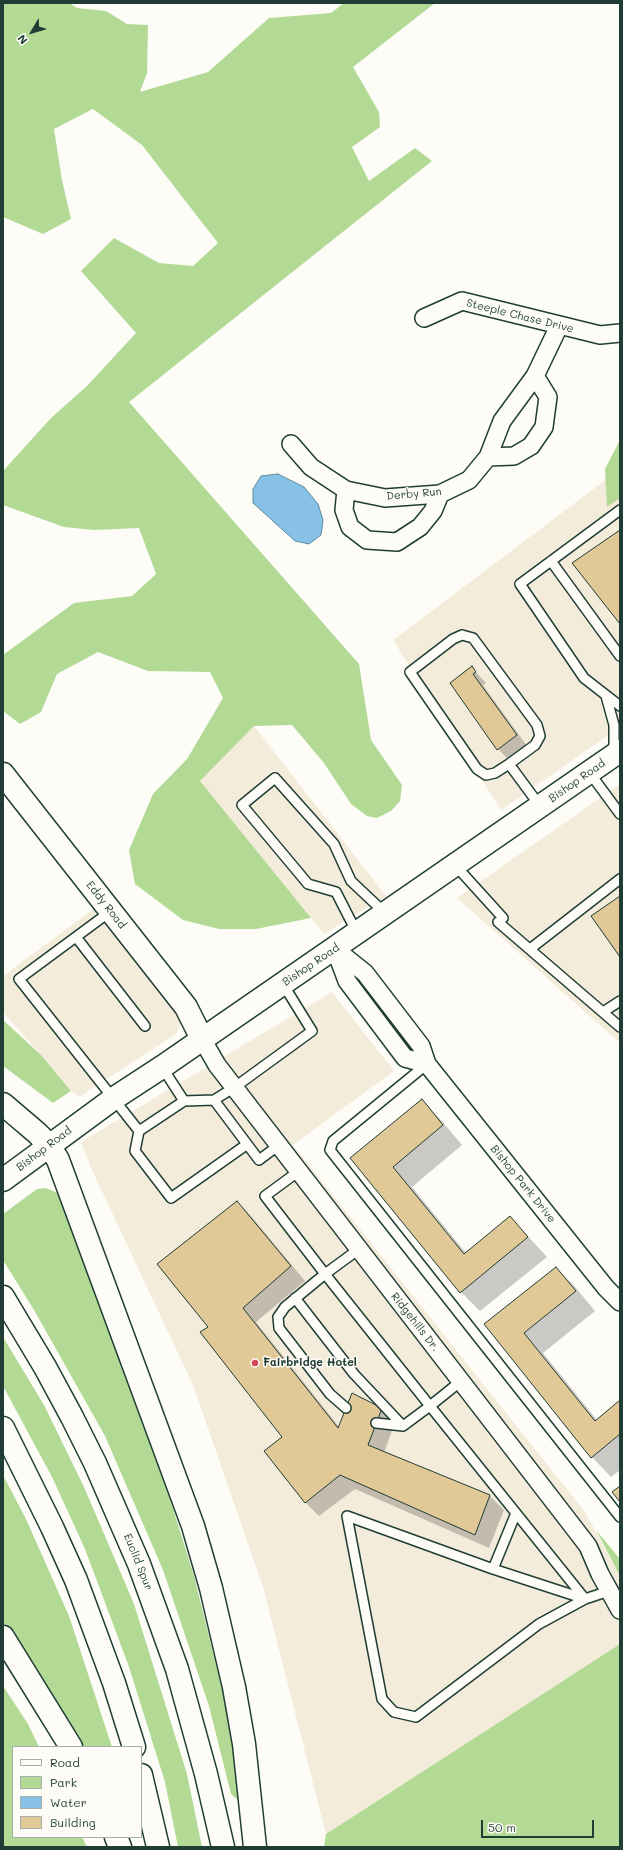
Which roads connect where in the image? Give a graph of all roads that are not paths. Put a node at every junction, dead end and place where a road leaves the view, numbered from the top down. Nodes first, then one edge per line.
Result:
1 (424, 318) dead end
2 (559, 326) junction
3 (620, 333) edge
4 (535, 376) junction
5 (291, 444) dead end
6 (488, 457) junction
7 (346, 490) junction
8 (440, 494) junction
9 (620, 510) edge
10 (551, 561) junction
11 (620, 656) edge
12 (606, 696) junction
13 (620, 706) edge
14 (617, 753) edge
15 (509, 764) junction
16 (589, 772) junction
17 (3, 774) edge
18 (540, 806) junction
19 (620, 814) edge
20 (455, 865) junction
21 (620, 879) edge
22 (350, 881) junction
23 (336, 892) junction
24 (111, 911) junction
25 (386, 913) junction
26 (357, 933) junction
27 (76, 937) junction
28 (335, 949) junction
29 (530, 949) junction
30 (283, 984) junction
31 (620, 1001) edge
32 (603, 1012) junction
33 (145, 1026) dead end
34 (620, 1027) edge
35 (202, 1039) junction
36 (427, 1064) junction
37 (162, 1067) junction
38 (234, 1087) junction
39 (113, 1099) junction
40 (214, 1100) junction
41 (184, 1102) junction
42 (3, 1104) edge
43 (139, 1131) junction
44 (49, 1145) junction
45 (246, 1145) junction
46 (279, 1145) junction
47 (299, 1171) junction
48 (8, 1176) edge
49 (359, 1249) junction
50 (325, 1274) junction
51 (3, 1297) edge
52 (295, 1298) junction
53 (620, 1302) edge
54 (461, 1381) junction
55 (430, 1406) junction
56 (346, 1408) dead end
57 (376, 1423) dead end
58 (403, 1426) junction
59 (3, 1428) edge
60 (516, 1513) junction
61 (620, 1517) edge
62 (493, 1569) junction
63 (609, 1591) junction
64 (585, 1599) junction
65 (620, 1610) edge
66 (3, 1637) edge
67 (70, 1746) edge
68 (134, 1746) edge
69 (142, 1779) edge
70 (158, 1847) edge
71 (223, 1847) edge
72 (255, 1847) edge

1 - 2 street, Steeple Chase Drive
2 - 3 street, Steeple Chase Drive
2 - 4 street, Derby Run
4 - 6 street, Derby Run
4 - 6 street
5 - 7 street, Derby Run
6 - 8 street, Derby Run
7 - 8 street, Derby Run
7 - 8 street
9 - 10 lane
10 - 11 lane
10 - 12 lane
12 - 13 lane
12 - 14 lane
14 - 16 main road, Bishop Road
15 - 15 lane
15 - 18 lane
16 - 18 main road, Bishop Road
16 - 19 lane
17 - 24 main road, Eddy Road
18 - 20 main road, Bishop Road
20 - 25 main road, Bishop Road
20 - 29 lane
21 - 29 lane
22 - 23 lane
22 - 23 lane
22 - 25 lane
23 - 26 lane
24 - 27 lane
24 - 35 main road, Eddy Road
25 - 26 main road, Bishop Road
26 - 28 main road, Bishop Road
27 - 33 lane
27 - 39 lane
28 - 30 main road, Bishop Road
28 - 36 street
29 - 32 lane
30 - 35 main road, Bishop Road
30 - 38 lane
31 - 32 lane
32 - 34 lane
35 - 37 main road, Bishop Road
35 - 38 street, Ridgehills Dr.
36 - 53 street, Bishop Park Drive
36 - 61 lane
37 - 39 main road, Bishop Road
37 - 41 lane
38 - 40 lane
38 - 46 street, Ridgehills Dr.
39 - 43 lane
39 - 44 main road, Bishop Road
40 - 41 lane
40 - 45 lane
41 - 43 lane
42 - 44 main road
43 - 45 lane
44 - 48 main road, Bishop Road
44 - 72 main road
45 - 46 lane
46 - 47 street, Ridgehills Dr.
47 - 49 street, Ridgehills Dr.
47 - 50 lane
49 - 50 lane
49 - 54 street, Ridgehills Dr.
50 - 52 lane
50 - 55 lane
51 - 71 main road, Euclid Spur
52 - 56 lane
52 - 58 lane
54 - 55 lane
54 - 63 street, Ridgehills Dr.
55 - 58 lane
55 - 60 lane
57 - 58 lane
59 - 68 main road
60 - 62 lane
60 - 64 lane
62 - 64 lane
62 - 64 lane
63 - 64 lane
63 - 65 street, Ridgehills Dr.
66 - 67 main road
69 - 70 main road

